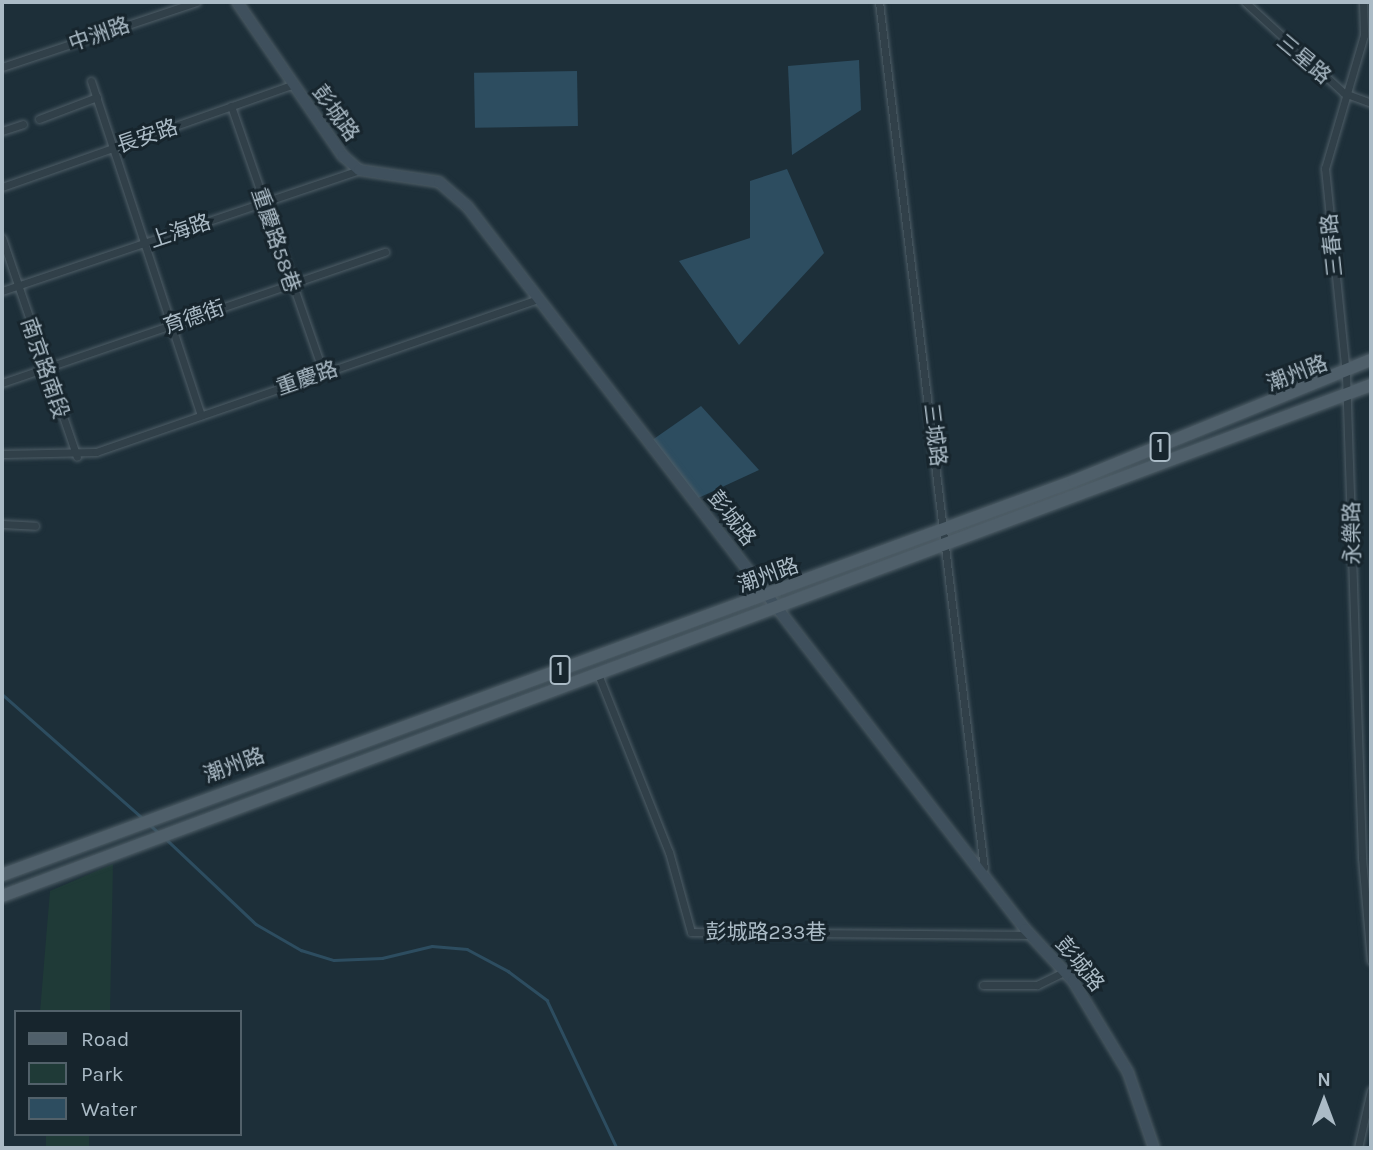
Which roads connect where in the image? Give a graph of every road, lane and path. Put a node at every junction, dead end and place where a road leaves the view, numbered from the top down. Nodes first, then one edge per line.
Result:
1 (196, 2) edge
2 (237, 2) edge
3 (879, 2) edge
4 (1245, 2) edge
5 (1363, 2) edge
6 (2, 67) edge
7 (91, 81) dead end
8 (292, 85) junction
9 (1344, 93) junction
10 (97, 97) junction
11 (1371, 103) edge
12 (231, 106) junction
13 (39, 119) dead end
14 (23, 124) dead end
15 (2, 131) edge
16 (113, 148) junction
17 (359, 170) junction
18 (2, 187) edge
19 (264, 203) junction
20 (2, 238) edge
21 (144, 244) junction
22 (385, 252) dead end
23 (291, 284) junction
24 (17, 286) junction
25 (2, 291) edge
26 (537, 299) junction
27 (170, 325) junction
28 (1371, 360) edge
29 (43, 369) junction
30 (323, 372) junction
31 (1346, 374) junction
32 (2, 383) edge
33 (1371, 385) edge
34 (1347, 399) junction
35 (201, 415) junction
36 (2, 454) edge
37 (77, 457) junction
38 (2, 524) edge
39 (35, 526) dead end
40 (947, 528) junction
41 (948, 543) junction
42 (769, 595) junction
43 (778, 607) junction
44 (598, 674) junction
45 (984, 868) junction
46 (2, 875) edge
47 (2, 896) edge
48 (1031, 935) junction
49 (1371, 961) edge
50 (1064, 972) junction
51 (983, 985) dead end
52 (1371, 1090) edge
53 (1154, 1148) edge
54 (1358, 1148) edge

1 - 6 street, 中洲路
2 - 8 street, 彭城路
3 - 40 street, 三城路
4 - 9 street, 三星路
5 - 9 street, 三春路
7 - 10 street
8 - 12 street, 長安路
8 - 17 street, 彭城路
9 - 11 street, 三星路
9 - 31 street, 三春路
10 - 13 street
10 - 16 street
12 - 16 street, 長安路
12 - 19 street, 重慶路58巷
14 - 15 street
16 - 18 street, 長安路
16 - 21 street
17 - 19 street, 上海路
17 - 26 street, 彭城路
19 - 21 street, 上海路
19 - 23 street, 重慶路58巷
20 - 24 street, 南京路南段
21 - 24 street, 上海路
21 - 27 street
22 - 23 street, 育德街
23 - 27 street, 育德街
23 - 30 street, 重慶路58巷
24 - 25 street, 上海路
24 - 29 street, 南京路南段
26 - 30 street, 重慶路
26 - 42 street, 彭城路
27 - 29 street, 育德街
27 - 35 street
28 - 31 main road, 潮州路 / 1
29 - 32 street, 育德街
29 - 37 street, 南京路南段
30 - 35 street, 重慶路
31 - 34 street, 三春路
31 - 40 main road, 潮州路 / 1
33 - 34 main road, 潮州路 / 1
34 - 41 main road, 潮州路 / 1
34 - 49 street, 永樂路
35 - 37 street, 重慶路
36 - 37 street
38 - 39 street
40 - 41 street, 三城路
40 - 42 main road, 潮州路 / 1
41 - 43 main road, 潮州路 / 1
41 - 45 street, 三城路
42 - 43 street, 彭城路
42 - 46 main road, 潮州路 / 1
43 - 44 main road, 潮州路 / 1
43 - 45 street, 彭城路
44 - 47 main road, 潮州路 / 1
44 - 48 street, 彭城路233巷
45 - 48 street, 彭城路
48 - 50 street, 彭城路
50 - 51 street
50 - 53 street, 彭城路
52 - 54 street

